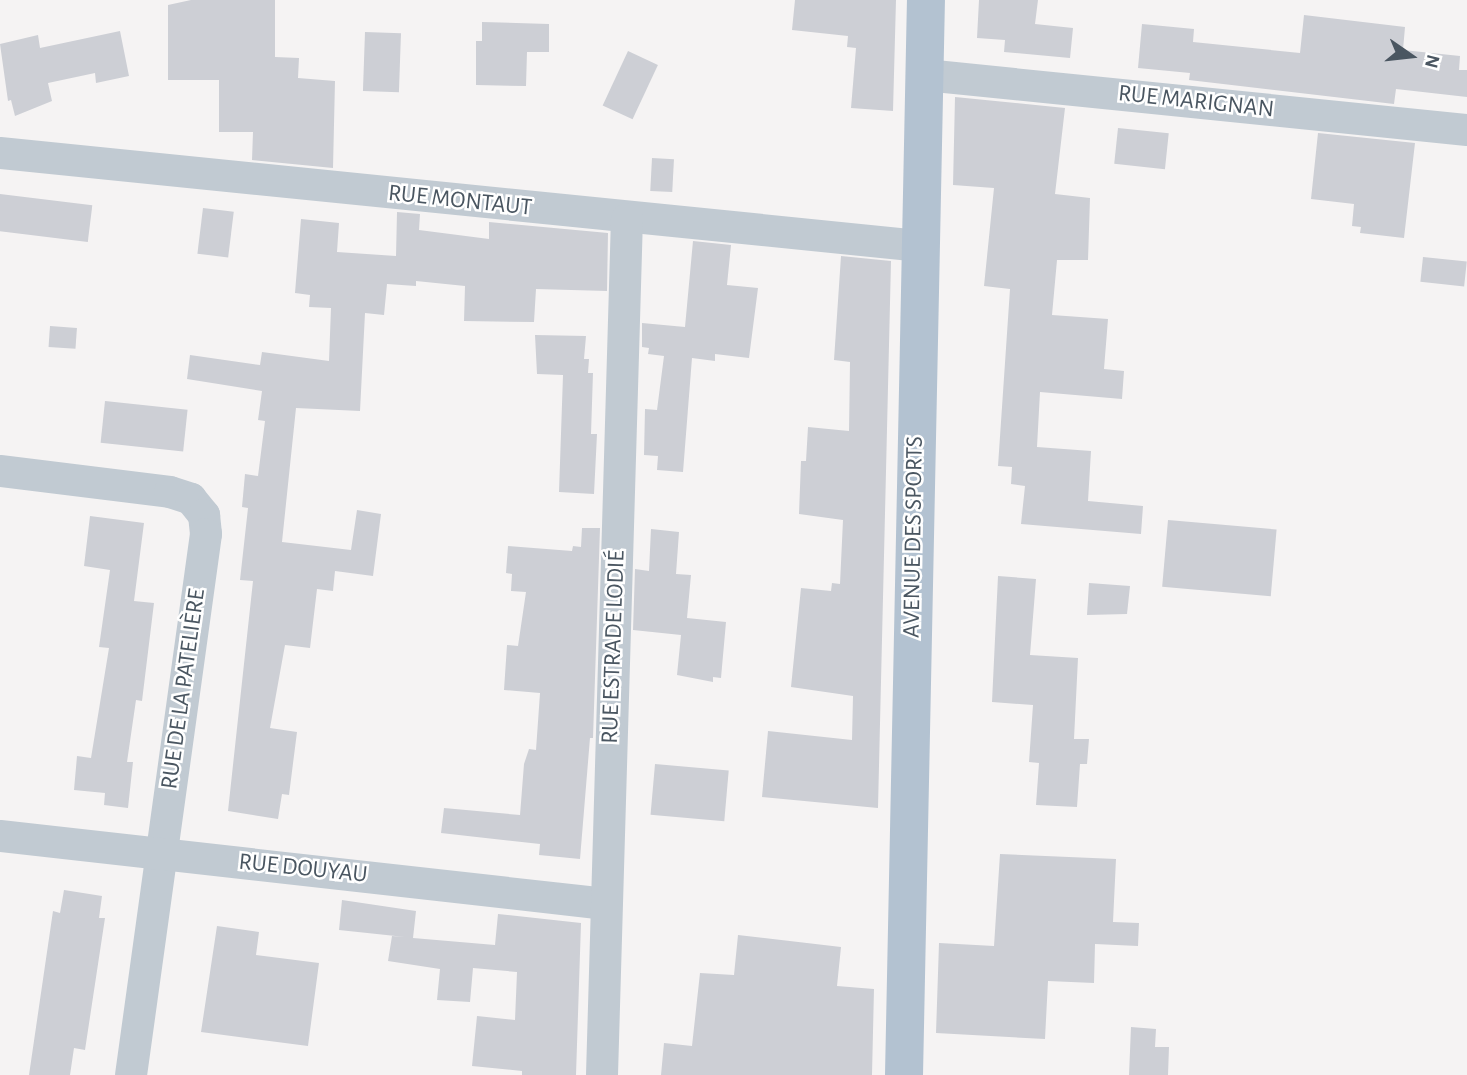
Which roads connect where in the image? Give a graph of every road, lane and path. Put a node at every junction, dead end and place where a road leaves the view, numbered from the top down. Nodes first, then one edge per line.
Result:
1 (926, 0) edge
2 (925, 75) junction
3 (1467, 130) edge
4 (0, 153) edge
5 (627, 219) junction
6 (921, 246) junction
7 (0, 471) edge
8 (0, 836) edge
9 (160, 853) junction
10 (606, 904) junction
11 (131, 1075) edge
12 (602, 1075) edge
13 (904, 1075) edge

1 - 2 main road, AVENUE DES SPORTS
2 - 3 street, RUE MARIGNAN
2 - 6 main road, AVENUE DES SPORTS
4 - 5 street, RUE MONTAUT
5 - 6 street, RUE MONTAUT
5 - 10 street, RUE ESTRADE LODIÉ
6 - 13 main road, AVENUE DES SPORTS
7 - 9 street, RUE DE LA PATELIÈRE
8 - 9 street, RUE DOUYAU
9 - 10 street, RUE DOUYAU
9 - 11 street, RUE DE LA PATELIÈRE
10 - 12 street, RUE ESTRADE LODIÉ

